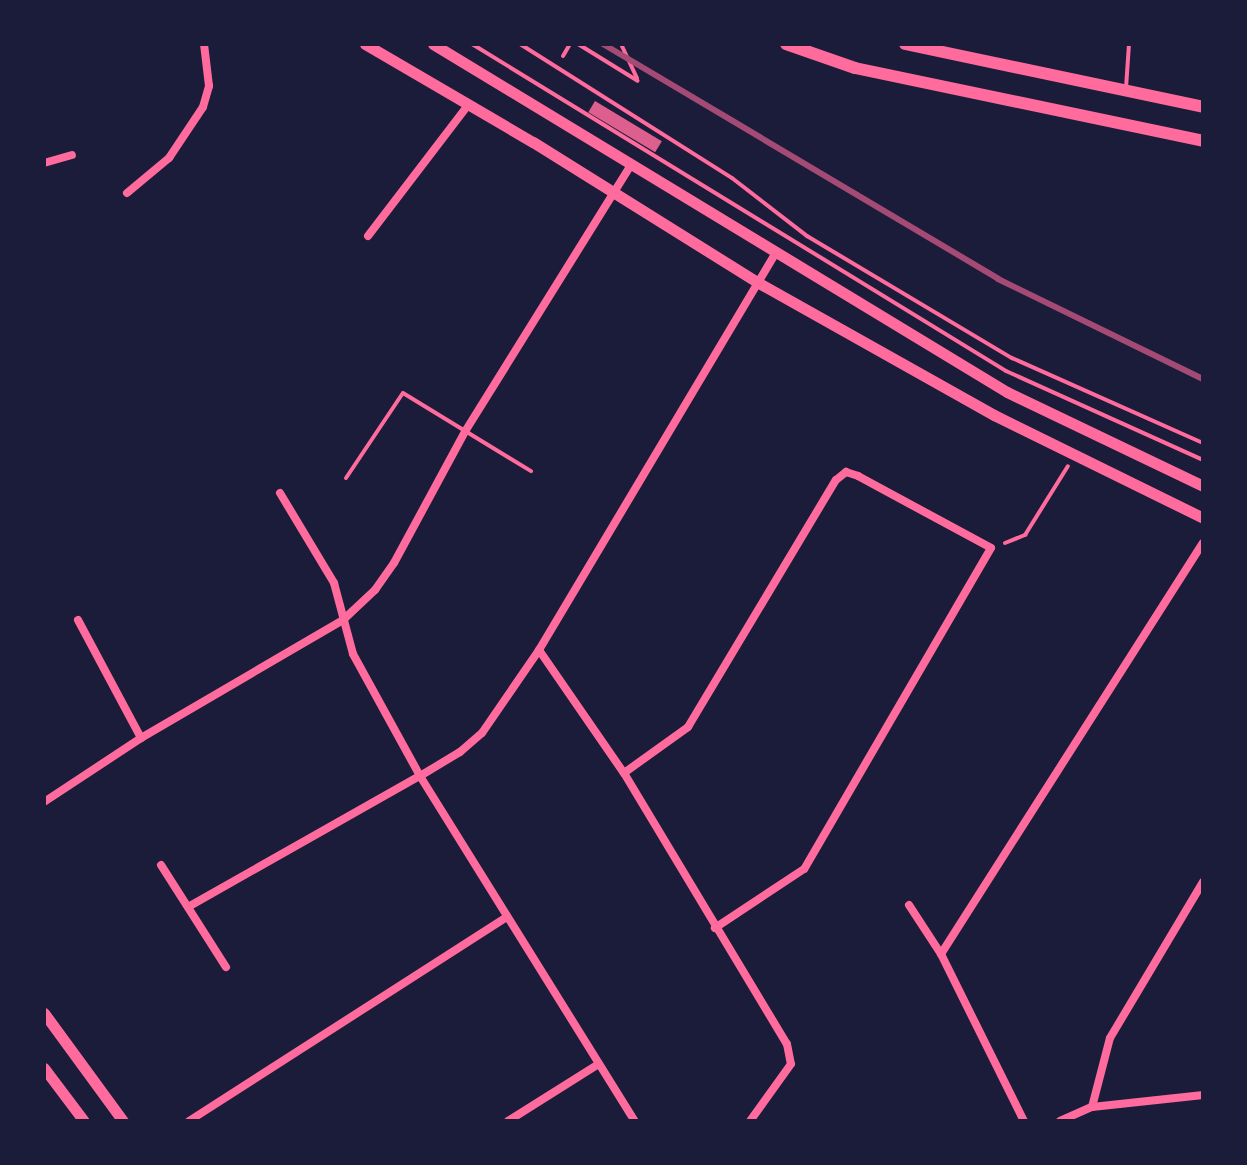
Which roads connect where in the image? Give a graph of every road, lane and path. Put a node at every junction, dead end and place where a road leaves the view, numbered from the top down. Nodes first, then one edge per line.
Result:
1 (204, 44) edge
2 (365, 44) edge
3 (433, 44) edge
4 (472, 44) edge
5 (520, 44) edge
6 (578, 44) edge
7 (621, 44) edge
8 (786, 44) edge
9 (905, 44) edge
10 (1129, 44) edge
11 (1126, 90) junction
12 (468, 105) junction
13 (1203, 107) edge
14 (1203, 141) edge
15 (72, 155) dead end
16 (44, 163) edge
17 (631, 165) junction
18 (614, 192) junction
19 (127, 193) dead end
20 (368, 236) dead end
21 (776, 253) junction
22 (757, 282) junction
23 (466, 430) junction
24 (1203, 443) edge
25 (1075, 455) junction
26 (1203, 460) edge
27 (531, 471) dead end
28 (346, 478) dead end
29 (1203, 486) edge
30 (280, 493) dead end
31 (1203, 518) edge
32 (1203, 543) edge
33 (991, 548) junction
34 (78, 620) dead end
35 (343, 620) junction
36 (539, 650) junction
37 (141, 738) junction
38 (624, 773) junction
39 (420, 776) junction
40 (44, 802) edge
41 (161, 865) dead end
42 (1203, 882) edge
43 (909, 905) dead end
44 (188, 907) junction
45 (505, 918) junction
46 (715, 928) junction
47 (941, 954) junction
48 (226, 967) dead end
49 (44, 1013) edge
50 (597, 1065) junction
51 (44, 1068) edge
52 (1203, 1095) edge
53 (1092, 1107) junction
54 (84, 1121) edge
55 (123, 1121) edge
56 (189, 1121) edge
57 (508, 1121) edge
58 (635, 1121) edge
59 (750, 1121) edge
60 (1024, 1121) edge
61 (1060, 1121) edge

1 - 19 street
2 - 12 street
3 - 17 street
4 - 26 lane
5 - 24 lane
6 - 7 path
8 - 14 main road
9 - 11 main road
10 - 11 lane
11 - 13 main road
12 - 18 street
12 - 20 street
15 - 16 street
17 - 18 street
17 - 21 street
18 - 22 street
18 - 23 street
21 - 22 street
21 - 29 street
22 - 25 street
22 - 36 street
23 - 27 lane
23 - 28 lane
23 - 35 street
25 - 31 street
25 - 33 path
30 - 35 street
32 - 47 street
33 - 38 street
33 - 46 street
34 - 37 street
35 - 37 street
35 - 39 street
36 - 38 street
36 - 39 street
37 - 40 street
38 - 46 street
39 - 44 street
39 - 45 street
41 - 44 street
42 - 53 street
43 - 47 street
44 - 48 street
45 - 50 street
45 - 56 street
46 - 59 street
47 - 60 street
49 - 55 street
50 - 57 street
50 - 58 street
51 - 54 street
52 - 53 street
53 - 61 street

